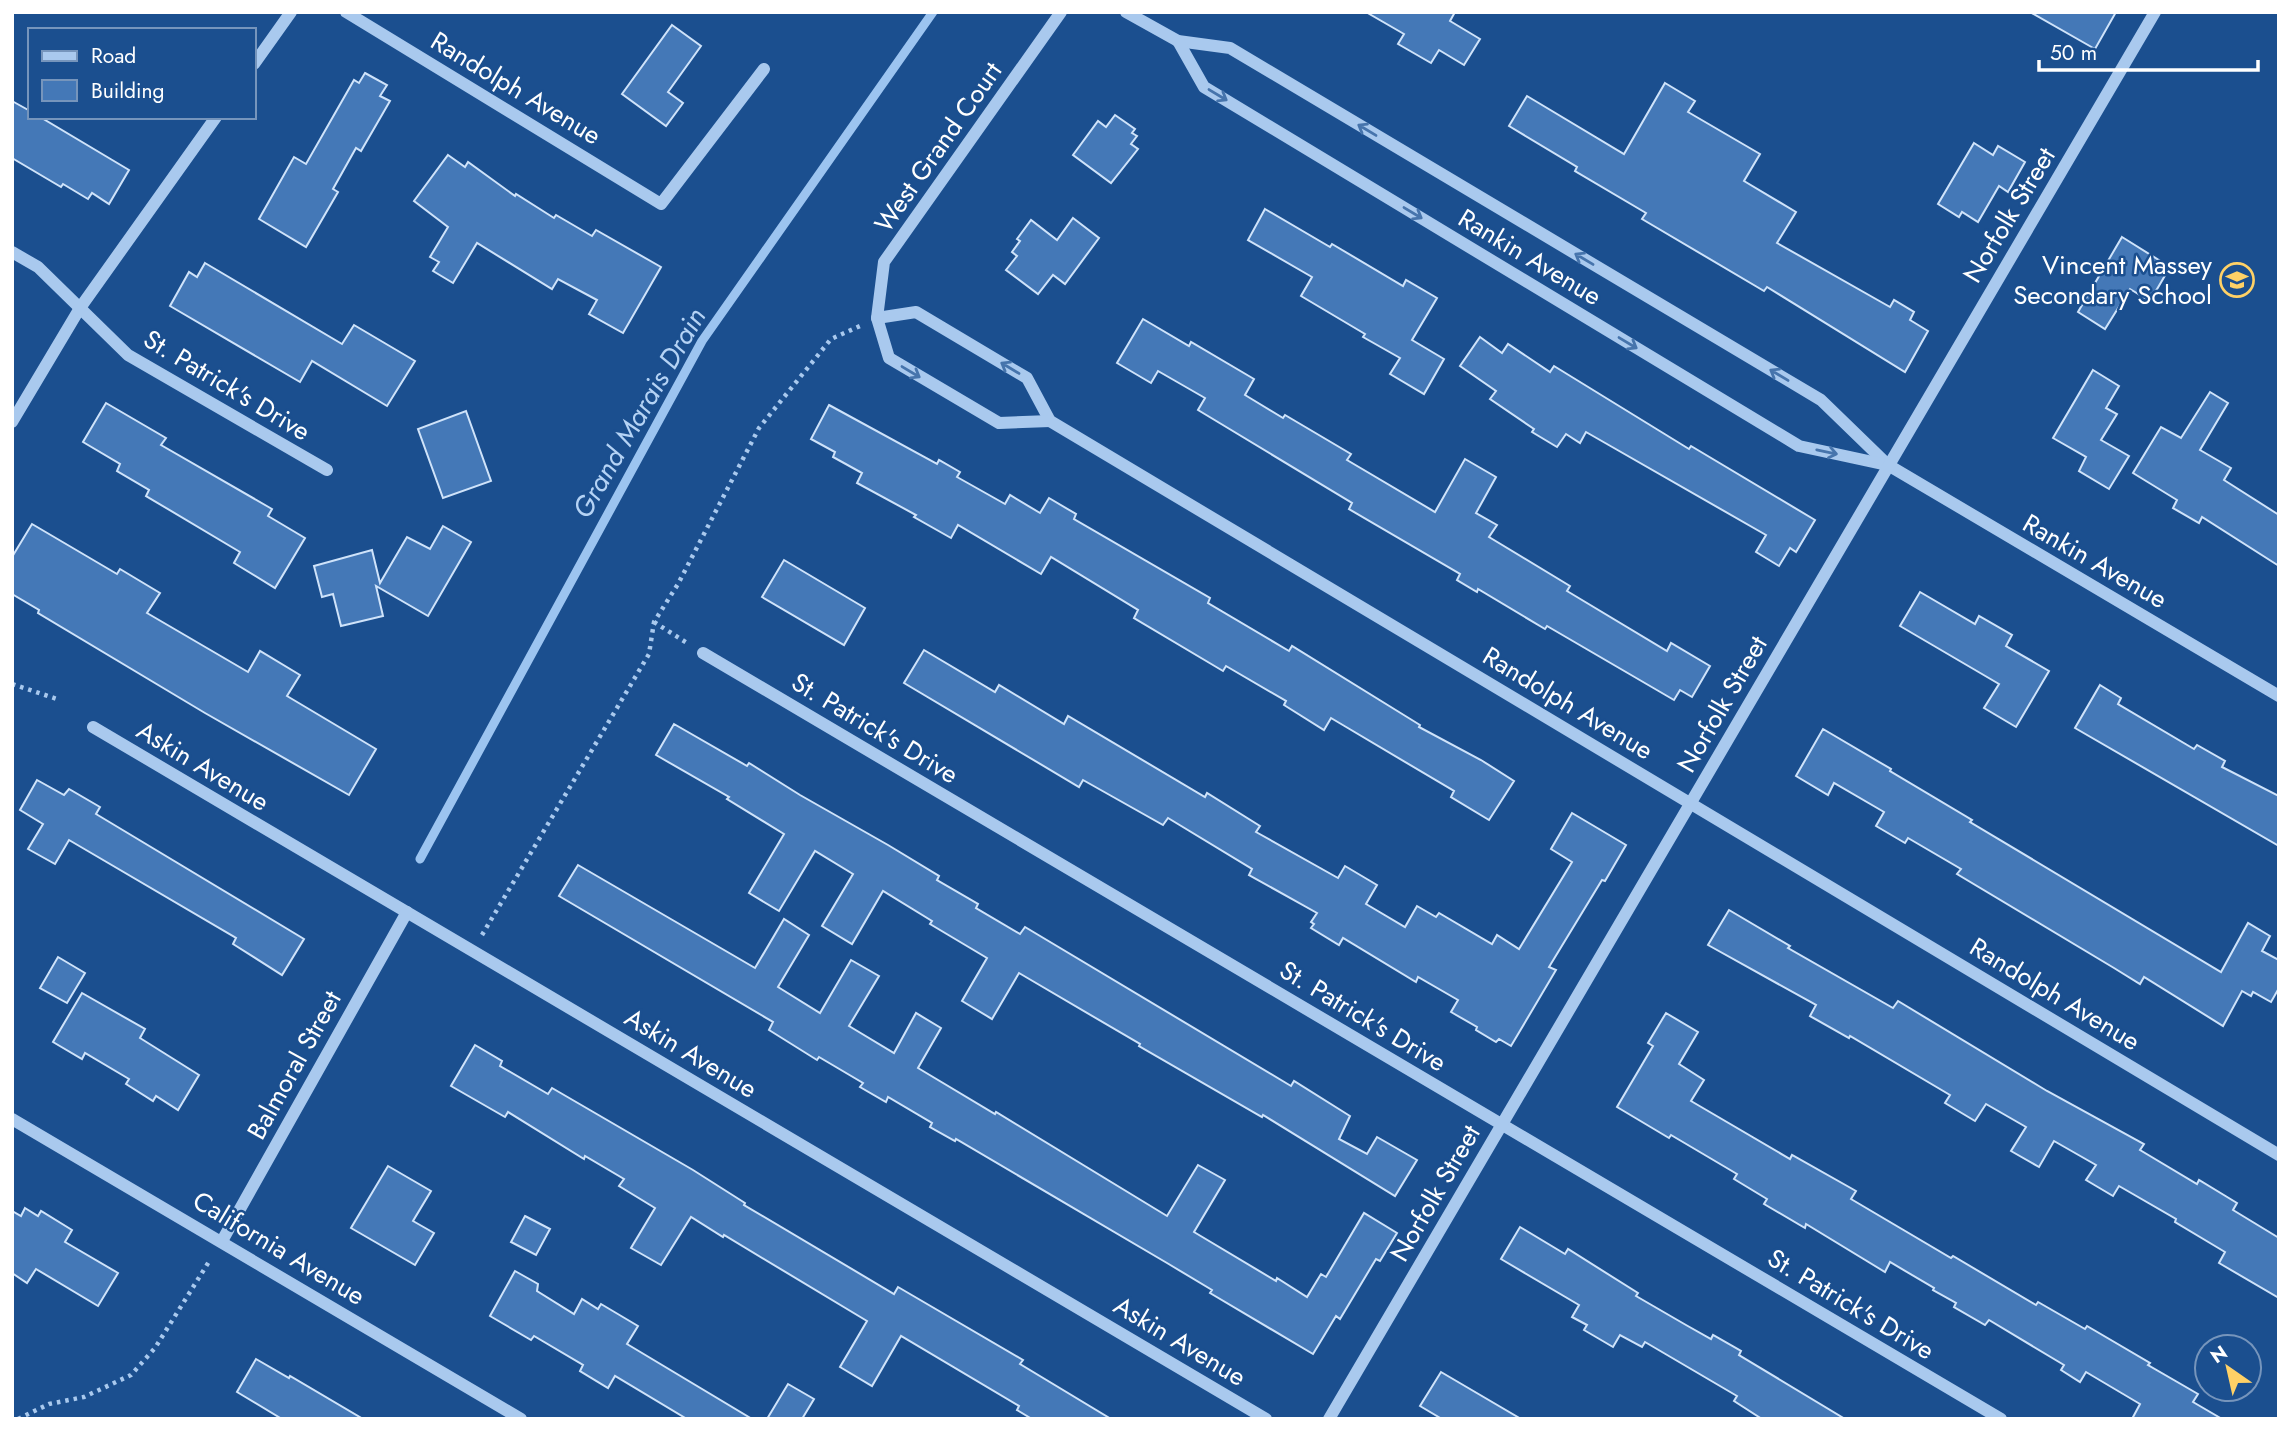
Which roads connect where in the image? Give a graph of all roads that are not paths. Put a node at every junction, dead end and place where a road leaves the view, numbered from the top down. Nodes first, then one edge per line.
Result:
1 (291, 12) edge
2 (346, 12) edge
3 (1061, 12) edge
4 (1126, 12) edge
5 (2155, 12) edge
6 (1178, 41) junction
7 (256, 61) edge
8 (764, 69) dead end
9 (215, 119) edge
10 (12, 251) edge
11 (80, 308) junction
12 (877, 318) junction
13 (1050, 421) junction
14 (12, 422) edge
15 (1888, 465) junction
16 (327, 470) dead end
17 (703, 653) road end
18 (2279, 695) edge
19 (93, 727) dead end
20 (1690, 802) junction
21 (407, 912) junction
22 (12, 1119) edge
23 (1502, 1124) junction
24 (2279, 1155) edge
25 (222, 1241) junction
26 (521, 1419) edge
27 (1266, 1419) edge
28 (1329, 1419) edge
29 (2001, 1419) edge

1 - 7 street
2 - 8 street, Randolph Avenue
3 - 12 street, West Grand Court
4 - 6 street, Rankin Avenue
5 - 15 street, Norfolk Street
15 -> 6 street, Rankin Avenue
6 -> 15 street, Rankin Avenue
9 - 11 street
10 - 11 street, St. Patrick's Drive
11 - 14 street
11 - 16 street, St. Patrick's Drive
13 -> 12 street
12 -> 13 street
13 - 20 street, Randolph Avenue
15 - 18 street, Rankin Avenue
15 - 20 street, Norfolk Street
17 - 23 street, St. Patrick's Drive
19 - 21 street, Askin Avenue
20 - 23 street, Norfolk Street
20 - 24 street, Randolph Avenue
21 - 25 street, Balmoral Street
21 - 27 street, Askin Avenue
22 - 25 street, California Avenue
23 - 28 street, Norfolk Street
23 - 29 street, St. Patrick's Drive
25 - 26 street, California Avenue

